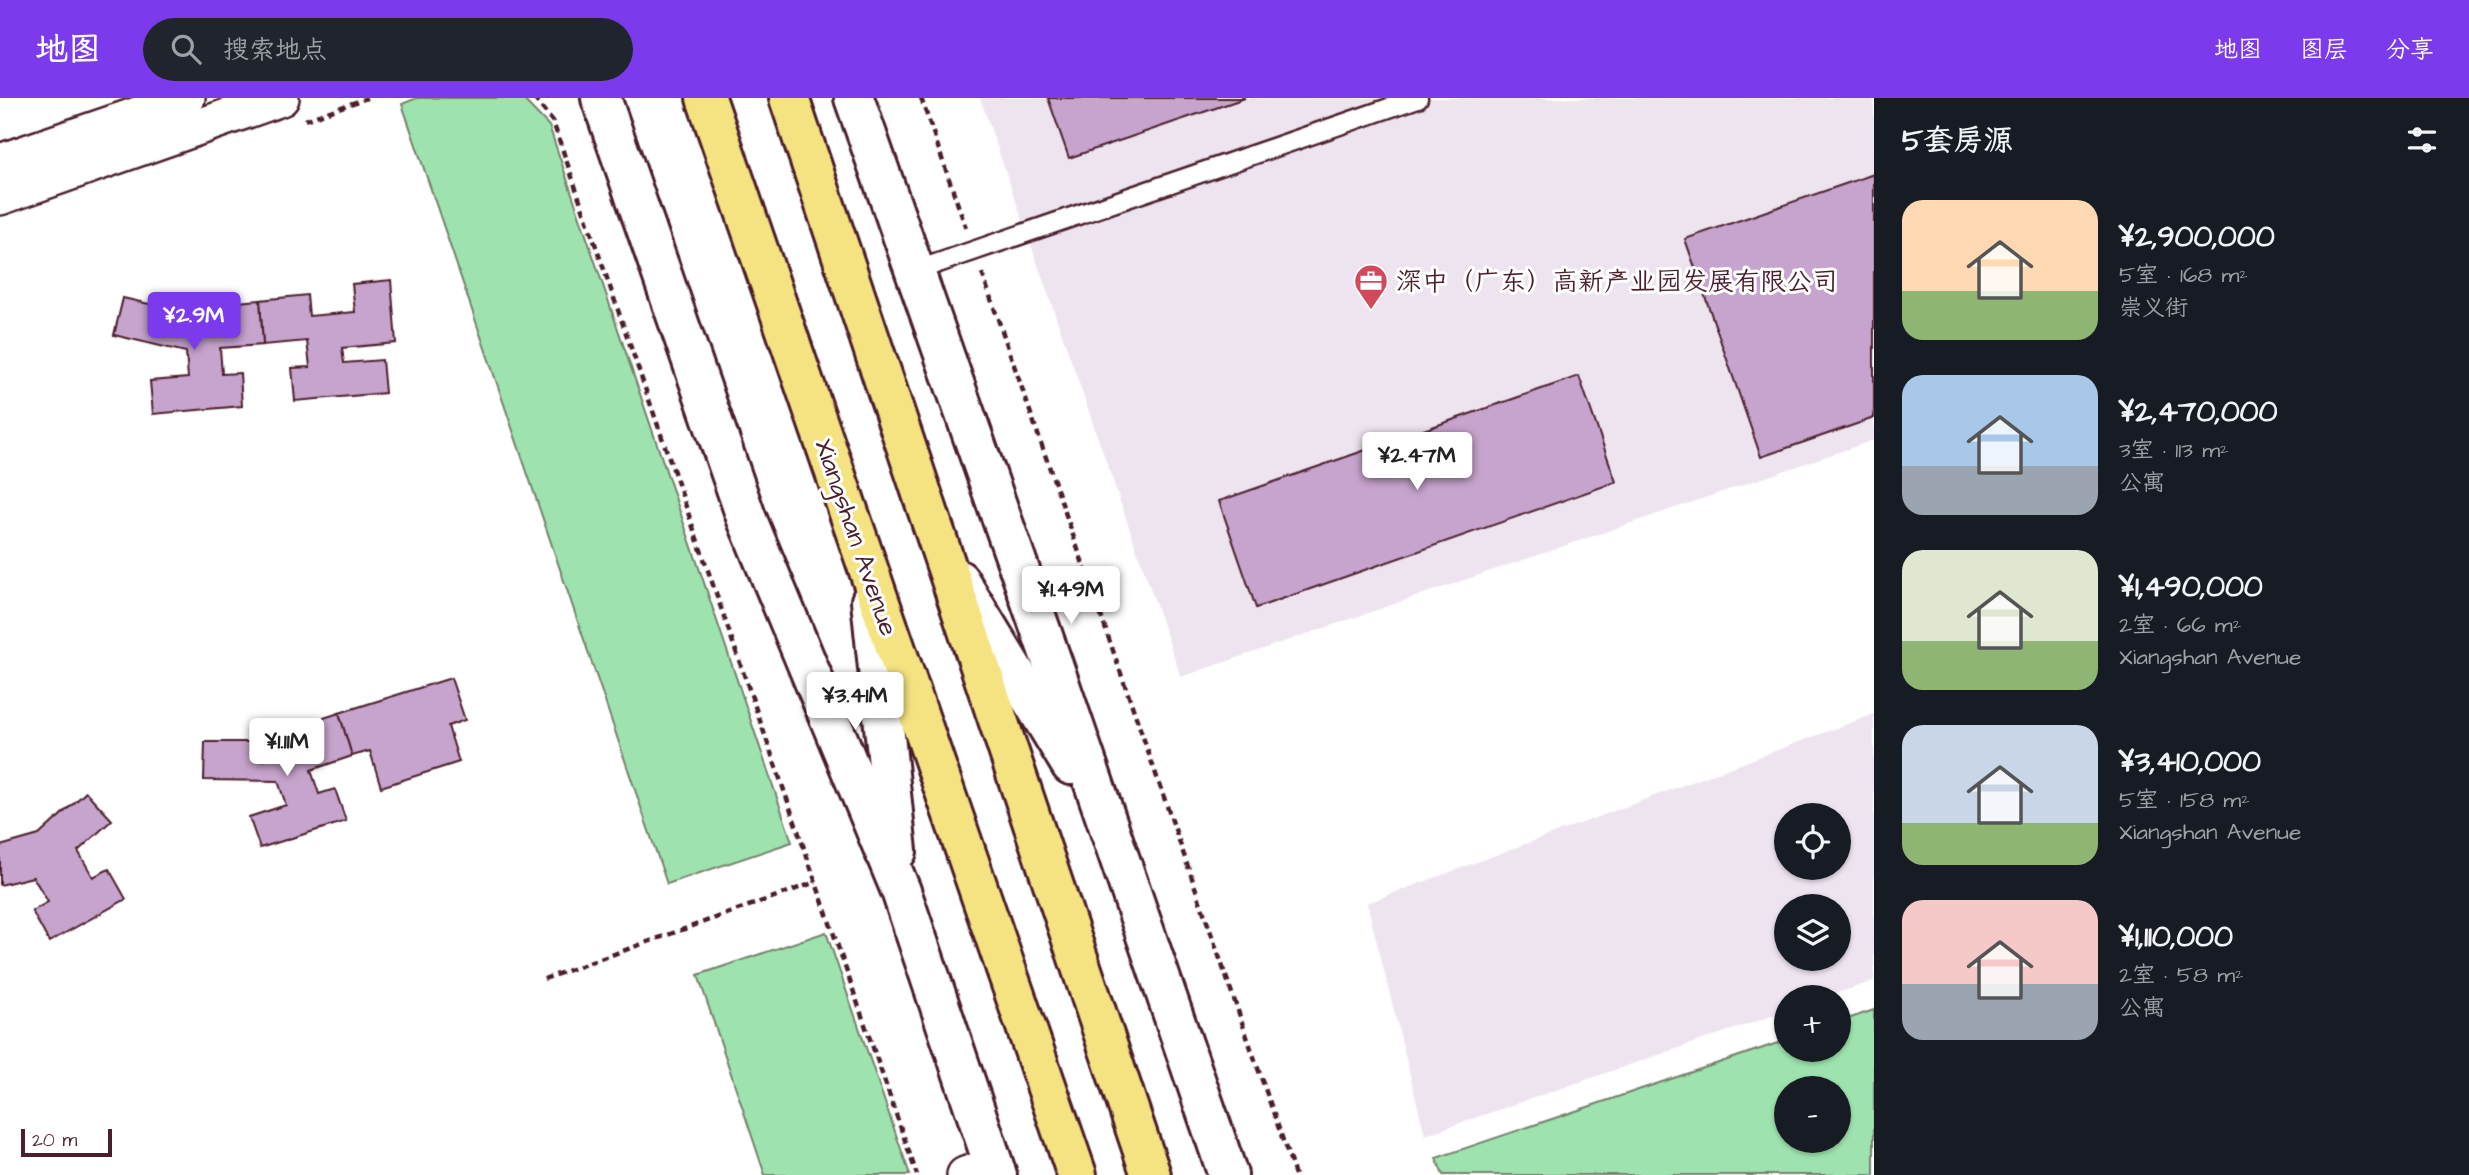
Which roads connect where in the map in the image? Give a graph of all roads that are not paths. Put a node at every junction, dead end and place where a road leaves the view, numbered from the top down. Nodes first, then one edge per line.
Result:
1 (187, 98) edge
2 (281, 98) edge
3 (601, 98) edge
4 (706, 98) edge
5 (789, 98) edge
6 (854, 98) edge
7 (1418, 98) edge
8 (0, 162) edge
9 (0, 197) edge
10 (915, 271) junction
11 (939, 546) junction
12 (868, 567) junction
13 (1110, 830) junction
14 (901, 891) junction
15 (985, 1172) edge
16 (1077, 1175) edge
17 (1151, 1175) edge
18 (1228, 1175) edge

1 - 8 street
2 - 9 street
3 - 14 main road
4 - 12 highway, Xiangshan Avenue
5 - 11 highway
6 - 10 main road
7 - 10 lane
10 - 13 main road
11 - 13 main road
11 - 17 highway
12 - 14 main road
12 - 16 highway, Xiangshan Avenue
13 - 18 main road
14 - 15 main road

